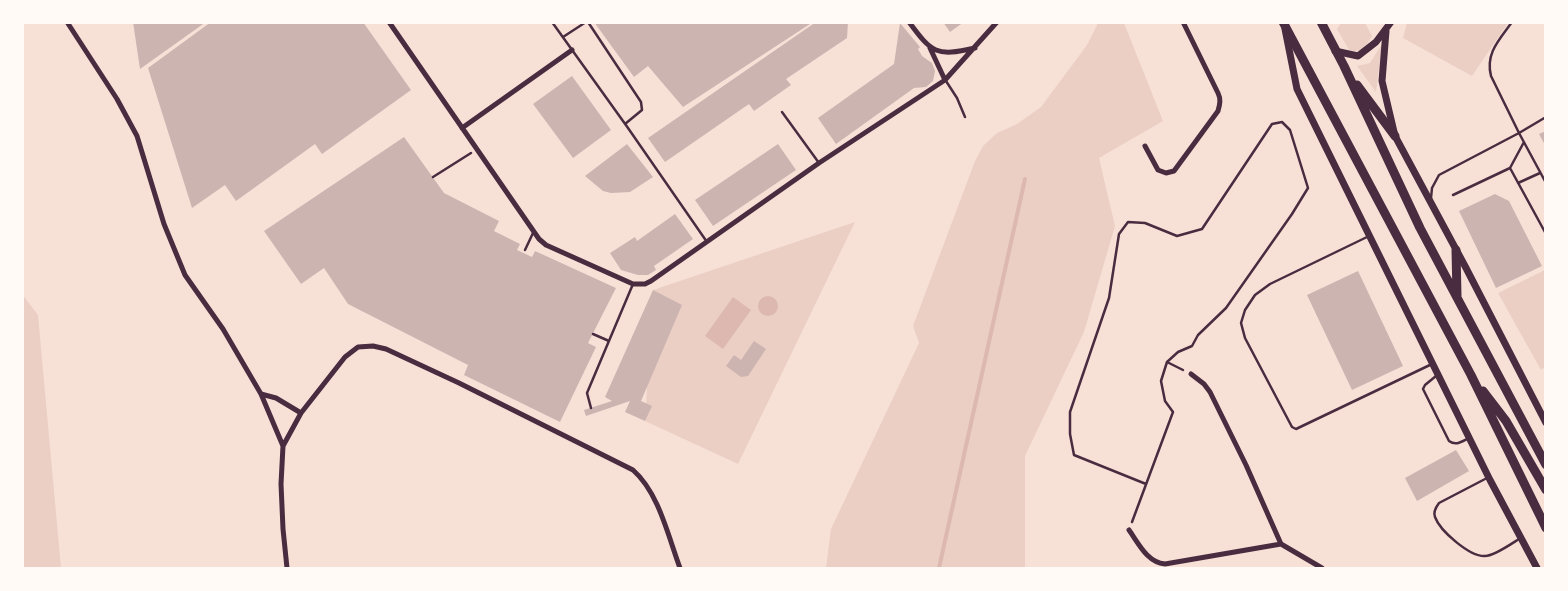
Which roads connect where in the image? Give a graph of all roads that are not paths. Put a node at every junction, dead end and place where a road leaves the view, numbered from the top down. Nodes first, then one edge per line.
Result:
1 (66, 22) edge
2 (389, 22) edge
3 (552, 22) edge
4 (587, 22) edge
5 (909, 22) edge
6 (997, 22) edge
7 (1183, 22) edge
8 (1283, 22) edge
9 (1512, 22) edge
10 (1390, 23) edge
11 (1323, 24) edge
12 (1386, 31) junction
13 (563, 37) junction
14 (930, 48) junction
15 (975, 48) junction
16 (572, 50) junction
17 (1336, 51) junction
18 (1344, 66) junction
19 (945, 80) junction
20 (782, 112) dead end
21 (1546, 116) edge
22 (965, 117) dead end
23 (625, 124) junction
24 (462, 128) junction
25 (1519, 133) junction
26 (1394, 136) junction
27 (1524, 142) junction
28 (1145, 146) dead end
29 (819, 163) junction
30 (1510, 168) junction
31 (1540, 173) junction
32 (1518, 183) junction
33 (1546, 183) edge
34 (1453, 195) dead end
35 (1431, 202) junction
36 (533, 231) junction
37 (1546, 234) edge
38 (1369, 236) junction
39 (707, 242) junction
40 (525, 250) dead end
41 (1456, 250) junction
42 (633, 284) junction
43 (1457, 298) junction
44 (592, 334) dead end
45 (609, 341) junction
46 (1432, 364) junction
47 (1191, 374) road end
48 (1438, 375) junction
49 (1471, 375) junction
50 (261, 394) junction
51 (591, 408) dead end
52 (300, 412) junction
53 (1546, 423) edge
54 (1469, 438) junction
55 (283, 446) junction
56 (1546, 465) edge
57 (1488, 478) junction
58 (1546, 490) edge
59 (1546, 528) edge
60 (1129, 530) road end
61 (1521, 538) junction
62 (1281, 544) junction
63 (287, 568) edge
64 (680, 568) edge
65 (1322, 568) edge
66 (1537, 568) edge

1 - 50 street
2 - 24 street
3 - 13 lane
4 - 13 lane
4 - 23 lane
5 - 14 street
6 - 15 street
7 - 28 street
8 - 38 street
8 - 49 highway
9 - 25 lane
10 - 12 street
11 - 17 highway
12 - 17 street
12 - 26 street
13 - 16 lane
14 - 15 street
14 - 19 street
15 - 19 street
16 - 23 lane
16 - 24 street
17 - 18 highway
18 - 26 highway
18 - 43 highway
19 - 22 lane
19 - 29 street
20 - 29 lane
21 - 25 lane
23 - 39 lane
24 - 36 street
25 - 27 lane
25 - 35 lane
26 - 35 street
27 - 30 lane
27 - 31 lane
29 - 39 street
30 - 32 lane
30 - 34 lane
31 - 32 lane
31 - 33 lane
32 - 37 lane
35 - 41 street
36 - 40 lane
36 - 42 street
38 - 46 street
38 - 46 lane
39 - 42 street
41 - 43 highway
41 - 53 street
42 - 45 lane
43 - 56 highway
44 - 45 lane
45 - 51 lane
46 - 48 street
47 - 62 street
48 - 54 street
48 - 54 lane
49 - 58 highway
49 - 59 highway
50 - 52 street
50 - 55 street
52 - 55 street
52 - 64 street
54 - 57 street
55 - 63 street
57 - 61 street
57 - 61 lane
60 - 62 street
61 - 66 street
62 - 65 street

